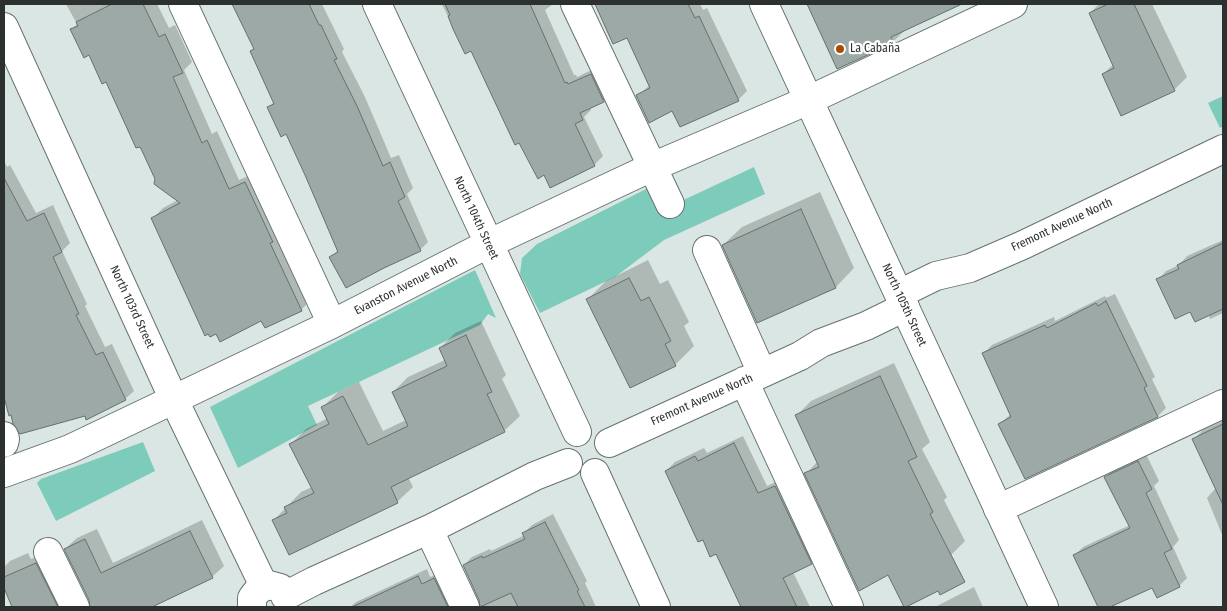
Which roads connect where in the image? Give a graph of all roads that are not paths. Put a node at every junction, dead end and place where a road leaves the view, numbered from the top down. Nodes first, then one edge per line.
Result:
1 (183, 4) edge
2 (377, 4) edge
3 (575, 4) edge
4 (764, 4) edge
5 (1013, 4) edge
6 (4, 27) edge
7 (809, 100) junction
8 (1223, 149) edge
9 (652, 167) junction
10 (670, 204) dead end
11 (488, 244) junction
12 (707, 250) dead end
13 (902, 301) junction
14 (332, 324) junction
15 (753, 377) junction
16 (174, 400) junction
17 (1223, 404) edge
18 (576, 432) junction
19 (4, 436) edge
20 (4, 443) edge
21 (609, 443) junction
22 (568, 464) junction
23 (4, 473) edge
24 (594, 473) junction
25 (998, 509) junction
26 (429, 530) junction
27 (48, 552) dead end
28 (272, 599) edge
29 (75, 607) edge
30 (465, 607) edge
31 (656, 607) edge
32 (849, 607) edge
33 (1044, 607) edge

1 - 14 street
2 - 11 street, North 104th Street
3 - 9 street
4 - 7 street, North 105th Street
5 - 7 street, Evanston Avenue North
6 - 16 street, North 103rd Street
7 - 9 street, Evanston Avenue North
7 - 13 street, North 105th Street
8 - 13 street, Fremont Avenue North
9 - 10 street
9 - 11 street, Evanston Avenue North
11 - 14 street, Evanston Avenue North
11 - 18 street, North 104th Street
12 - 15 street
13 - 15 street, Fremont Avenue North
13 - 25 street, North 105th Street
14 - 16 street, Evanston Avenue North
15 - 21 street, Fremont Avenue North
15 - 32 street
16 - 23 street, Evanston Avenue North
16 - 28 street, North 103rd Street
17 - 25 street
18 - 21 street
18 - 22 street
19 - 20 street
21 - 24 street
22 - 24 street
22 - 26 street
24 - 31 street
25 - 33 street, North 105th Street
26 - 28 street
26 - 30 street
27 - 29 street

